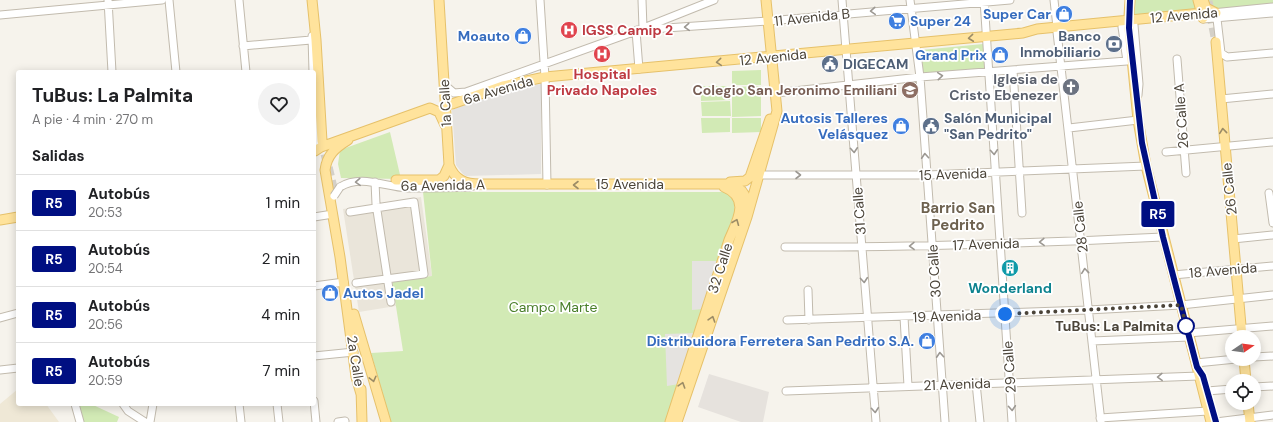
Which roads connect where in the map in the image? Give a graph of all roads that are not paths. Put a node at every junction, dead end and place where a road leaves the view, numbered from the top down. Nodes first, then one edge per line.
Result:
1 (162, 0) edge
2 (169, 0) edge
3 (239, 0) edge
4 (312, 0) edge
5 (439, 0) edge
6 (540, 0) edge
7 (642, 0) edge
8 (714, 0) edge
9 (766, 0) edge
10 (842, 0) edge
11 (910, 0) edge
12 (1010, 0) edge
13 (1054, 0) edge
14 (1130, 0) edge
15 (1198, 0) edge
16 (1206, 0) edge
17 (984, 1) edge
18 (109, 2) edge
19 (1273, 7) edge
20 (911, 8) junction
21 (843, 13) junction
22 (1273, 13) edge
23 (0, 15) edge
24 (1129, 16) dead end
25 (1203, 16) junction
26 (1217, 16) junction
27 (768, 21) junction
28 (313, 24) junction
29 (1128, 27) junction
30 (639, 30) junction
31 (1057, 30) junction
32 (986, 36) junction
33 (311, 40) junction
34 (1216, 42) tunnel mouth
35 (915, 43) junction
36 (244, 46) junction
37 (846, 49) junction
38 (1273, 53) edge
39 (771, 57) junction
40 (1177, 59) dead end
41 (544, 63) junction
42 (1062, 67) junction
43 (639, 69) junction
44 (112, 70) edge
45 (176, 70) edge
46 (246, 70) edge
47 (313, 70) edge
48 (1013, 70) junction
49 (989, 71) junction
50 (545, 77) junction
51 (920, 77) junction
52 (506, 78) junction
53 (444, 81) junction
54 (849, 86) junction
55 (776, 93) junction
56 (1273, 94) edge
57 (1220, 99) junction
58 (452, 104) dead end
59 (426, 113) dead end
60 (316, 120) edge
61 (1138, 120) junction
62 (1068, 128) junction
63 (446, 132) junction
64 (348, 140) junction
65 (322, 141) tunnel mouth
66 (1273, 142) edge
67 (759, 147) junction
68 (1224, 147) junction
69 (316, 148) tunnel mouth
70 (316, 150) edge
71 (316, 150) edge
72 (1183, 150) junction
73 (1166, 152) dead end
74 (449, 165) junction
75 (1146, 166) junction
76 (1073, 170) junction
77 (1019, 172) junction
78 (996, 173) junction
79 (1186, 173) dead end
80 (927, 175) junction
81 (856, 176) junction
82 (757, 179) junction
83 (396, 180) dead end
84 (375, 182) junction
85 (480, 184) junction
86 (713, 184) junction
87 (547, 185) junction
88 (1269, 193) dead end
89 (335, 196) junction
90 (376, 208) junction
91 (333, 211) junction
92 (350, 212) dead end
93 (1022, 213) dead end
94 (16, 216) edge
95 (316, 216) edge
96 (747, 217) junction
97 (0, 220) edge
98 (1273, 223) edge
99 (1273, 235) edge
100 (1163, 237) junction
101 (1234, 239) junction
102 (1081, 241) junction
103 (1001, 244) junction
104 (932, 246) junction
105 (786, 247) dead end
106 (861, 247) junction
107 (1273, 266) edge
108 (1236, 268) junction
109 (1173, 274) junction
110 (387, 278) junction
111 (344, 282) junction
112 (356, 283) dead end
113 (316, 286) edge
114 (808, 290) dead end
115 (1273, 296) edge
116 (1239, 299) junction
117 (391, 302) dead end
118 (1181, 305) junction
119 (1088, 310) junction
120 (16, 314) edge
121 (354, 314) junction
122 (1005, 314) junction
123 (937, 316) junction
124 (0, 318) edge
125 (904, 318) junction
126 (867, 319) junction
127 (787, 320) dead end
128 (809, 320) junction
129 (1273, 326) edge
130 (1242, 330) edge
131 (1255, 330) edge
132 (1225, 334) edge
133 (1189, 335) junction
134 (1092, 341) junction
135 (354, 352) junction
136 (316, 356) edge
137 (1273, 356) edge
138 (1261, 357) edge
139 (1225, 362) edge
140 (16, 368) edge
141 (1197, 369) junction
142 (0, 370) edge
143 (1096, 379) junction
144 (1010, 382) junction
145 (976, 383) junction
146 (942, 384) junction
147 (908, 386) junction
148 (1273, 386) edge
149 (873, 387) junction
150 (1261, 387) edge
151 (1225, 390) edge
152 (786, 391) dead end
153 (1207, 391) junction
154 (361, 394) junction
155 (76, 406) edge
156 (124, 406) edge
157 (153, 406) edge
158 (239, 406) edge
159 (277, 406) edge
160 (314, 406) edge
161 (1208, 411) junction
162 (1273, 415) edge
163 (1249, 419) edge
164 (1100, 420) edge
165 (80, 422) edge
166 (145, 422) edge
167 (150, 422) edge
168 (241, 422) edge
169 (279, 422) edge
170 (316, 422) edge
171 (362, 422) edge
172 (386, 422) edge
173 (670, 422) edge
174 (677, 422) edge
175 (876, 422) edge
176 (945, 422) edge
177 (980, 422) edge
178 (1012, 422) edge
179 (1211, 422) edge
180 (1216, 422) edge

1 - 18 street
2 - 45 street
3 - 36 street
4 - 28 main road
5 - 53 main road, 1a Calle
6 - 41 street
7 - 30 street
8 - 30 street
9 - 27 main road, 32 Calle
10 - 21 street, 31 Calle
11 - 20 street, 30 Calle
12 - 17 street, 11 Avenida B
13 - 31 street, 28 Calle
14 - 24 main road
15 - 25 main road
16 - 26 main road
17 - 20 street, 11 Avenida B
17 - 32 street, 29 Calle
18 - 23 street
18 - 44 street
19 - 26 street, 12 Avenida
20 -> 21 street, 11 Avenida B
20 - 35 street, 30 Calle
21 - 27 street, 11 Avenida B
21 - 37 street, 31 Calle
22 - 26 street, 12 Avenida
25 - 26 street, 12 Avenida
25 - 29 main road, 12 Avenida
25 - 31 main road, 12 Avenida
26 - 38 street
27 -> 30 street, 11 Avenida B
27 - 39 main road, 32 Calle
28 - 33 street
28 - 65 main road
29 - 31 main road, 12 Avenida
29 - 42 street
29 - 61 main road
30 - 41 street
30 - 43 street
31 - 32 main road, 12 Avenida
31 - 42 street, 28 Calle
32 -> 35 main road, 12 Avenida
32 - 49 street, 29 Calle
33 - 36 street
33 - 47 street
34 - 57 main road, 26 Calle
35 - 37 main road, 12 Avenida
35 - 51 street, 30 Calle
36 - 46 street
37 - 39 main road, 12 Avenida
37 - 54 street, 31 Calle
39 -> 43 main road, 12 Avenida
39 - 55 main road, 32 Calle
39 - 67 main road, 32 Calle
40 - 72 street, 26 Calle A
41 - 50 street
41 - 52 street
42 - 48 street
42 - 62 street, 28 Calle
43 - 50 main road, 12 Avenida
48 - 49 street
48 - 77 street
51 -> 49 street
49 -> 78 street, 29 Calle
50 - 52 main road
50 - 58 main road, 6a Avenida
50 - 87 street
51 - 54 street
80 -> 51 street, 30 Calle
52 - 53 street
53 - 63 main road, 1a Calle
54 - 55 street
54 -> 81 street, 31 Calle
55 - 82 main road, 32 Calle
56 - 57 street
68 -> 57 main road, 26 Calle
59 - 64 main road
60 - 69 street
61 - 62 street
61 - 75 main road
62 - 76 street, 28 Calle
63 - 70 main road
63 - 74 main road, 1a Calle
64 - 71 main road
64 - 91 main road, 2a Calle
66 - 68 street
67 - 82 main road
67 - 86 main road
68 - 72 street
68 - 101 main road, 26 Calle
72 - 73 street
72 - 79 street, 26 Calle A
74 - 83 main road
74 - 85 main road
75 - 76 street, 15 Avenida
75 - 100 main road
76 - 77 street, 15 Avenida
76 - 102 street, 28 Calle
77 - 78 street, 15 Avenida
77 - 93 street
78 - 80 street, 15 Avenida
78 - 103 street, 29 Calle
80 - 81 street, 15 Avenida
80 - 104 street, 30 Calle
82 -> 81 street, 15 Avenida
81 - 106 street, 31 Calle
82 - 96 main road, 32 Calle
84 - 85 street, 6a Avenida A
84 -> 89 street, 6a Avenida A, bridge
84 - 90 street
85 - 87 main road, 6a Avenida A
86 -> 87 main road, 15 Avenida
86 - 96 main road, 32 Calle
173 -> 86 main road, 32 Calle
88 - 98 street
89 - 91 street, 6a Avenida A
89 - 121 main road, 2a Calle
90 - 92 street
90 - 110 street
90 - 110 street
91 - 95 street
91 - 111 main road, 2a Calle
94 - 97 main road
174 -> 96 main road, 32 Calle
99 - 101 street
100 - 102 street, 17 Avenida
100 - 109 main road
101 - 108 main road, 26 Calle
102 -> 103 street, 17 Avenida
119 -> 102 street, 28 Calle
103 - 104 street, 17 Avenida
103 - 122 street, 29 Calle
104 -> 106 street, 17 Avenida
104 - 123 street, 30 Calle
105 - 106 street, 17 Avenida
106 -> 126 street, 31 Calle
107 - 108 street, 18 Avenida
108 - 109 street, 18 Avenida
108 - 116 main road, 26 Calle
109 - 118 main road
110 - 112 street
110 - 117 street
111 - 113 street
111 - 135 main road, 2a Calle
114 - 128 street
115 - 116 street, 19 Avenida
116 - 118 street, 19 Avenida
116 - 130 main road, 26 Calle
118 - 119 street, 19 Avenida
118 - 133 main road
119 - 122 street, 19 Avenida
119 - 134 street, 28 Calle
120 - 124 street
121 - 154 main road, 2a Calle
121 -> 172 main road
122 - 123 street, 19 Avenida
122 - 144 street, 29 Calle
123 - 125 street, 19 Avenida
146 -> 123 street, 30 Calle
125 - 126 street, 19 Avenida
125 - 147 street
126 - 128 street, 19 Avenida
126 - 149 street, 31 Calle
127 - 128 street, 19 Avenida
129 - 131 street
132 - 133 street
133 - 134 street
133 - 141 main road
134 - 143 street, 28 Calle
135 - 136 street
135 - 154 main road, 2a Calle
137 - 138 street
139 - 141 street, 21 Avenida
140 - 142 street
141 -> 143 street, 21 Avenida
141 - 153 street
141 - 161 main road
143 - 144 street, 21 Avenida
143 - 164 street, 28 Calle
144 - 145 street, 21 Avenida
144 -> 178 street, 29 Calle
145 - 146 street, 21 Avenida
145 - 177 street
146 - 147 street, 21 Avenida
146 - 176 street, 30 Calle
147 - 149 street, 21 Avenida
148 - 150 street
149 - 152 street, 21 Avenida
149 -> 175 street, 31 Calle
151 - 153 street
153 - 180 street
154 - 171 main road
155 - 165 street
156 - 166 street
157 - 167 street
158 - 168 street
159 - 169 street
160 - 170 street
161 - 164 street
161 - 179 main road
162 - 163 street
163 - 180 street

